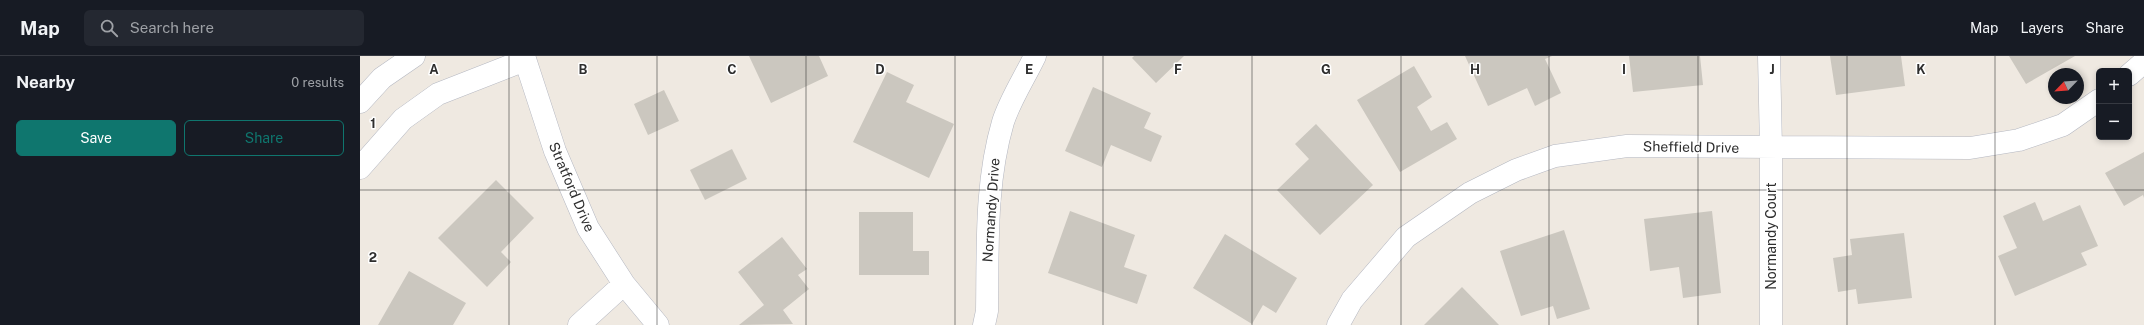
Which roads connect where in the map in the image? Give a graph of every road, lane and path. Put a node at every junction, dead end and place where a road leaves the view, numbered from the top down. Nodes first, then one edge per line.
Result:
1 (414, 56) edge
2 (1035, 56) edge
3 (1768, 56) edge
4 (525, 58) edge
5 (2144, 62) edge
6 (2132, 72) edge
7 (360, 102) edge
8 (2096, 102) edge
9 (1771, 148) junction
10 (360, 168) edge
11 (624, 284) junction
12 (579, 325) edge
13 (658, 325) edge
14 (984, 325) edge
15 (1338, 325) edge
16 (1771, 325) edge

1 - 7 street
2 - 14 street, Normandy Drive
3 - 9 street
4 - 10 street
4 - 11 street, Stratford Drive
5 - 6 street
8 - 9 street, Sheffield Drive
9 - 15 street, Sheffield Drive
9 - 16 street, Normandy Court
11 - 12 street
11 - 13 street, Stratford Drive

